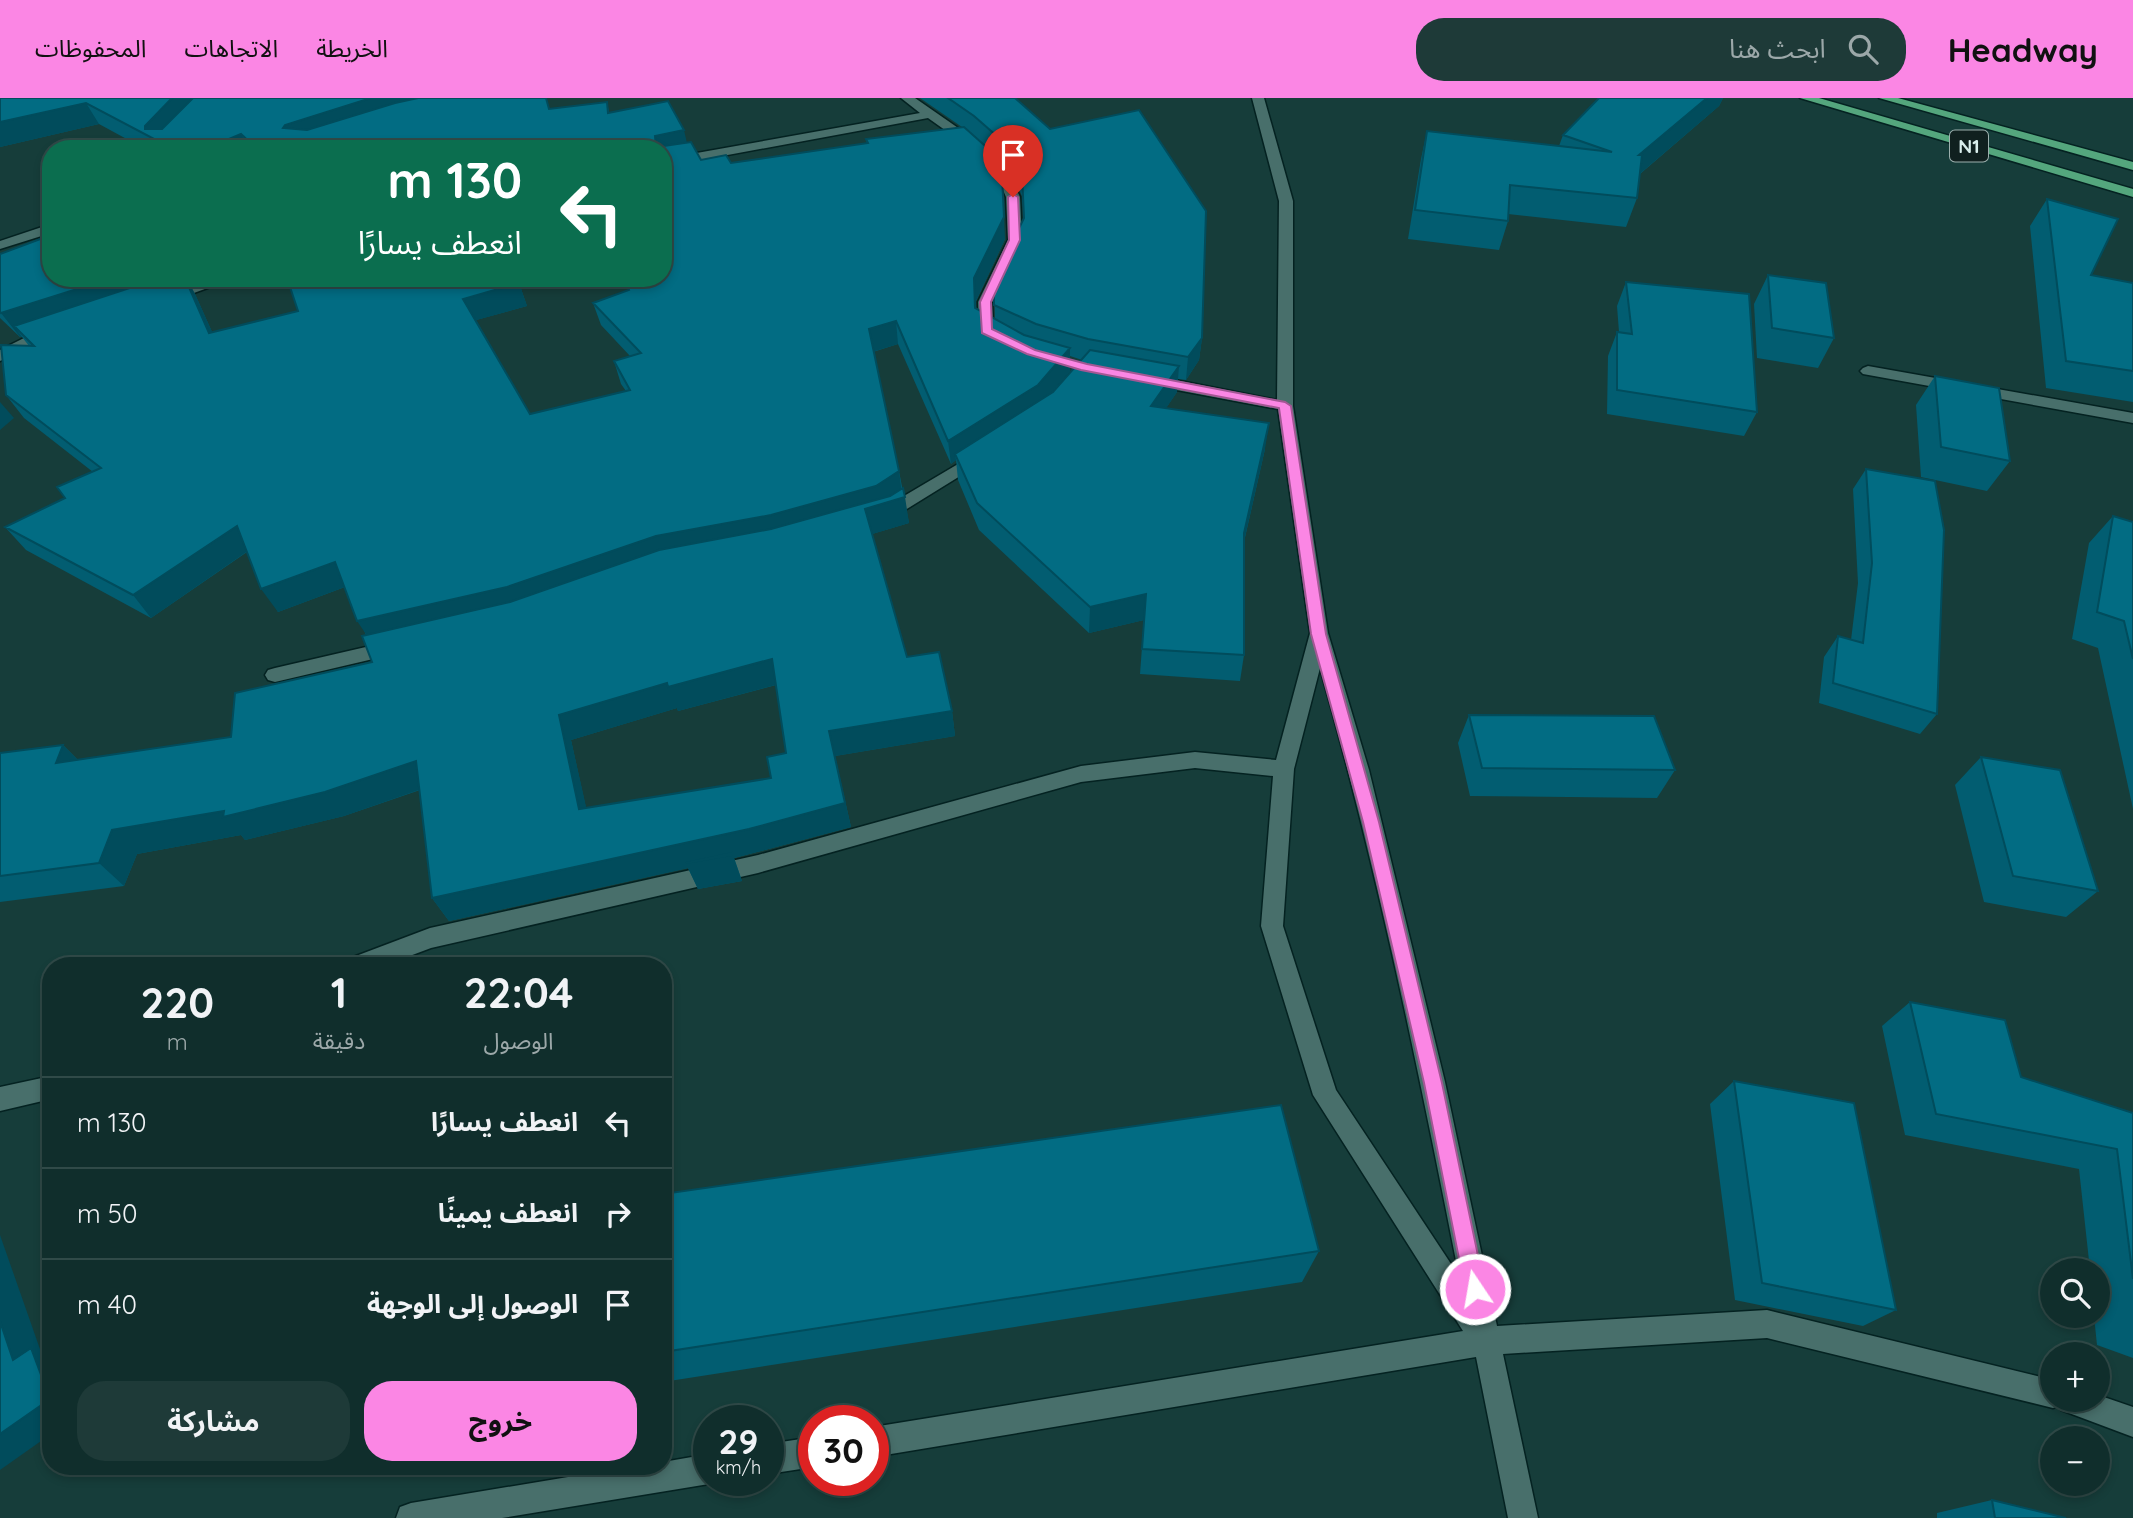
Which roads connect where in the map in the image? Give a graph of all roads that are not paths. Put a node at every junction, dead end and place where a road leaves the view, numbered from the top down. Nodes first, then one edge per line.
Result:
1 (907, 98) edge
2 (1258, 98) edge
3 (1806, 98) edge
4 (1885, 98) edge
5 (928, 115) junction
6 (672, 161) edge
7 (2133, 166) edge
8 (2133, 193) edge
9 (42, 231) edge
10 (0, 245) edge
11 (200, 287) edge
12 (151, 303) edge
13 (71, 327) edge
14 (1009, 341) edge
15 (0, 356) edge
16 (1868, 371) dead end
17 (1138, 378) edge
18 (1285, 406) junction
19 (2133, 418) edge
20 (991, 449) edge
21 (862, 522) edge
22 (1318, 634) junction
23 (418, 642) edge
24 (275, 675) dead end
25 (1284, 769) junction
26 (380, 957) edge
27 (42, 1089) edge
28 (0, 1099) edge
29 (1485, 1341) junction
30 (2040, 1391) edge
31 (2105, 1412) edge
32 (2133, 1422) edge
33 (889, 1439) edge
34 (693, 1472) edge
35 (411, 1518) edge
36 (1523, 1518) edge

1 - 5 street
2 - 18 street
3 - 8 highway, N1
4 - 7 highway, N1
5 - 6 street
5 - 14 street
9 - 10 street
11 - 12 street
13 - 15 street
16 - 19 street
17 - 18 street
18 - 22 street
20 - 21 street
22 - 25 street
22 - 29 street
23 - 24 street
25 - 26 street
25 - 29 street
27 - 28 street
29 - 30 street
29 - 33 street
29 - 36 street
31 - 32 street
34 - 35 street

